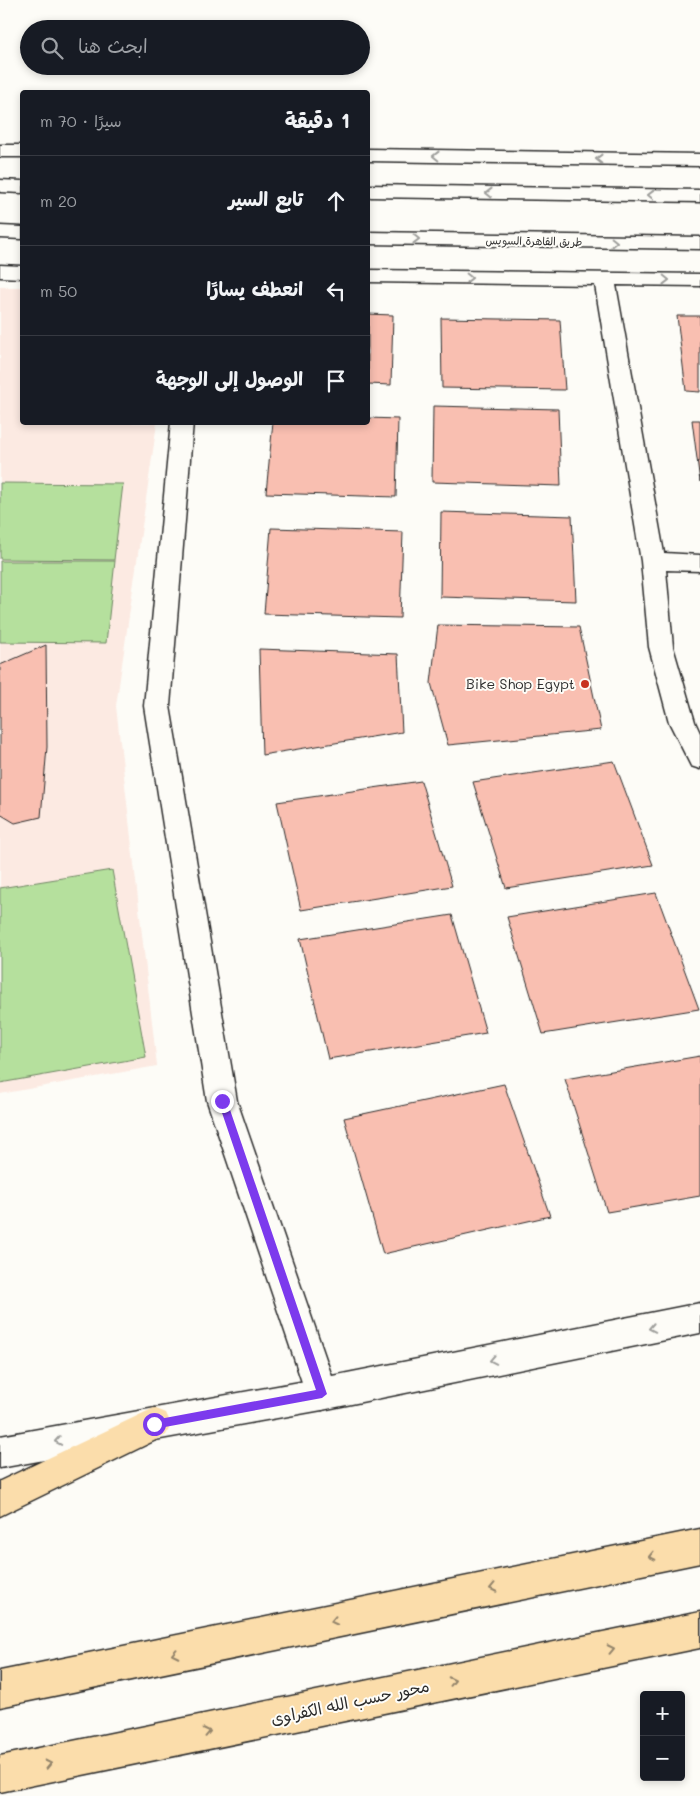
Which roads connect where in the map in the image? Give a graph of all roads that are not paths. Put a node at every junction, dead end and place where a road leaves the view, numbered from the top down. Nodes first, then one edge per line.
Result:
1 (0, 150) edge
2 (20, 151) edge
3 (370, 156) edge
4 (700, 160) edge
5 (0, 186) edge
6 (20, 187) edge
7 (370, 191) edge
8 (700, 196) edge
9 (0, 232) edge
10 (20, 233) edge
11 (370, 238) edge
12 (700, 244) edge
13 (0, 271) edge
14 (20, 272) edge
15 (370, 276) edge
16 (604, 279) junction
17 (700, 280) edge
18 (182, 425) edge
19 (653, 562) junction
20 (700, 563) edge
21 (700, 759) edge
22 (700, 1318) edge
23 (322, 1394) junction
24 (154, 1424) junction
25 (0, 1452) edge
26 (0, 1499) edge
27 (700, 1546) edge
28 (700, 1630) edge
29 (0, 1689) edge
30 (0, 1774) edge

1 - 2 street
4 -> 3 street
5 - 6 street
8 -> 7 street
9 - 10 street
11 -> 12 street, طريق القاهرة السويس
13 - 14 street
15 -> 16 street
16 -> 17 street
16 - 19 street
18 - 23 street
19 - 20 street
19 - 21 street
22 -> 23 street
23 - 24 street
24 -> 25 street
24 - 26 main road
27 -> 29 main road
30 -> 28 main road, محور حسب الله الكفراوى

